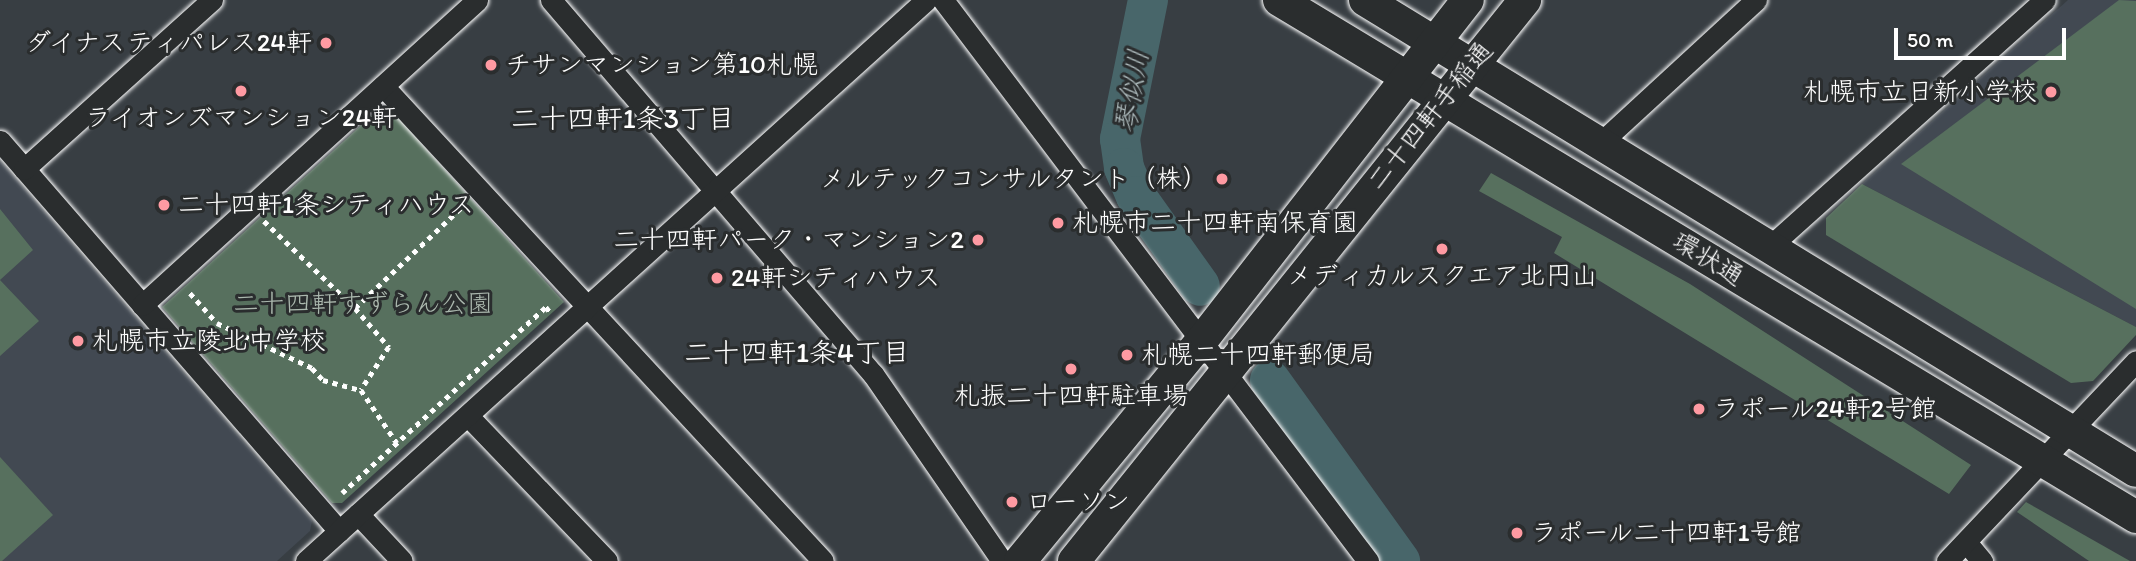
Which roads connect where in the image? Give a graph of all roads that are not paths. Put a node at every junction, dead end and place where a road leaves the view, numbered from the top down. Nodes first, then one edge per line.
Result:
1 (212, 0) edge
2 (477, 0) edge
3 (551, 0) edge
4 (926, 0) edge
5 (943, 0) edge
6 (1279, 0) edge
7 (1365, 0) edge
8 (1468, 0) edge
9 (1525, 0) edge
10 (1756, 0) edge
11 (2045, 0) edge
12 (1435, 41) junction
13 (1473, 64) junction
14 (1406, 76) junction
15 (383, 86) junction
16 (1441, 98) junction
17 (0, 141) edge
18 (1597, 146) junction
19 (24, 169) junction
20 (713, 189) junction
21 (1768, 249) junction
22 (142, 305) junction
23 (585, 307) junction
24 (1203, 339) junction
25 (2136, 361) edge
26 (1227, 370) junction
27 (469, 417) junction
28 (2071, 432) junction
29 (2042, 459) junction
30 (2136, 471) edge
31 (358, 514) junction
32 (2136, 517) edge
33 (339, 531) junction
34 (1966, 542) junction
35 (810, 556) edge
36 (306, 561) edge
37 (402, 561) edge
38 (607, 561) edge
39 (1002, 561) edge
40 (1020, 561) edge
41 (1074, 561) edge
42 (1368, 561) edge
43 (1947, 561) edge
44 (1982, 561) edge

1 - 19 street
2 - 15 street
3 - 20 street
4 - 20 street
5 - 24 street
6 - 14 street, 環状通
7 - 12 street, 環状通
8 - 12 street, 二十四軒手稲通
9 - 13 street, 二十四軒手稲通
10 - 18 street
11 - 21 street
12 - 13 street, 環状通
12 - 14 street, 二十四軒手稲通
13 - 16 street, 二十四軒手稲通
13 - 18 street, 環状通
14 - 16 street, 環状通
14 - 24 street, 二十四軒手稲通
15 - 22 street
15 - 23 street
16 - 26 street, 二十四軒手稲通
16 - 29 street, 環状通
17 - 19 street
18 - 21 street, 環状通
19 - 22 street
20 - 23 street
20 - 39 street
21 - 28 street, 環状通
22 - 33 street
23 - 27 street
23 - 35 street
24 - 26 street
24 - 40 street, 二十四軒手稲通
25 - 28 street
26 - 41 street, 二十四軒手稲通
26 - 42 street
27 - 31 street
27 - 38 street
28 - 29 street
28 - 30 street, 環状通
29 - 32 street, 環状通
29 - 34 street
31 - 33 street
31 - 37 street
33 - 36 street
34 - 43 street
34 - 44 street

